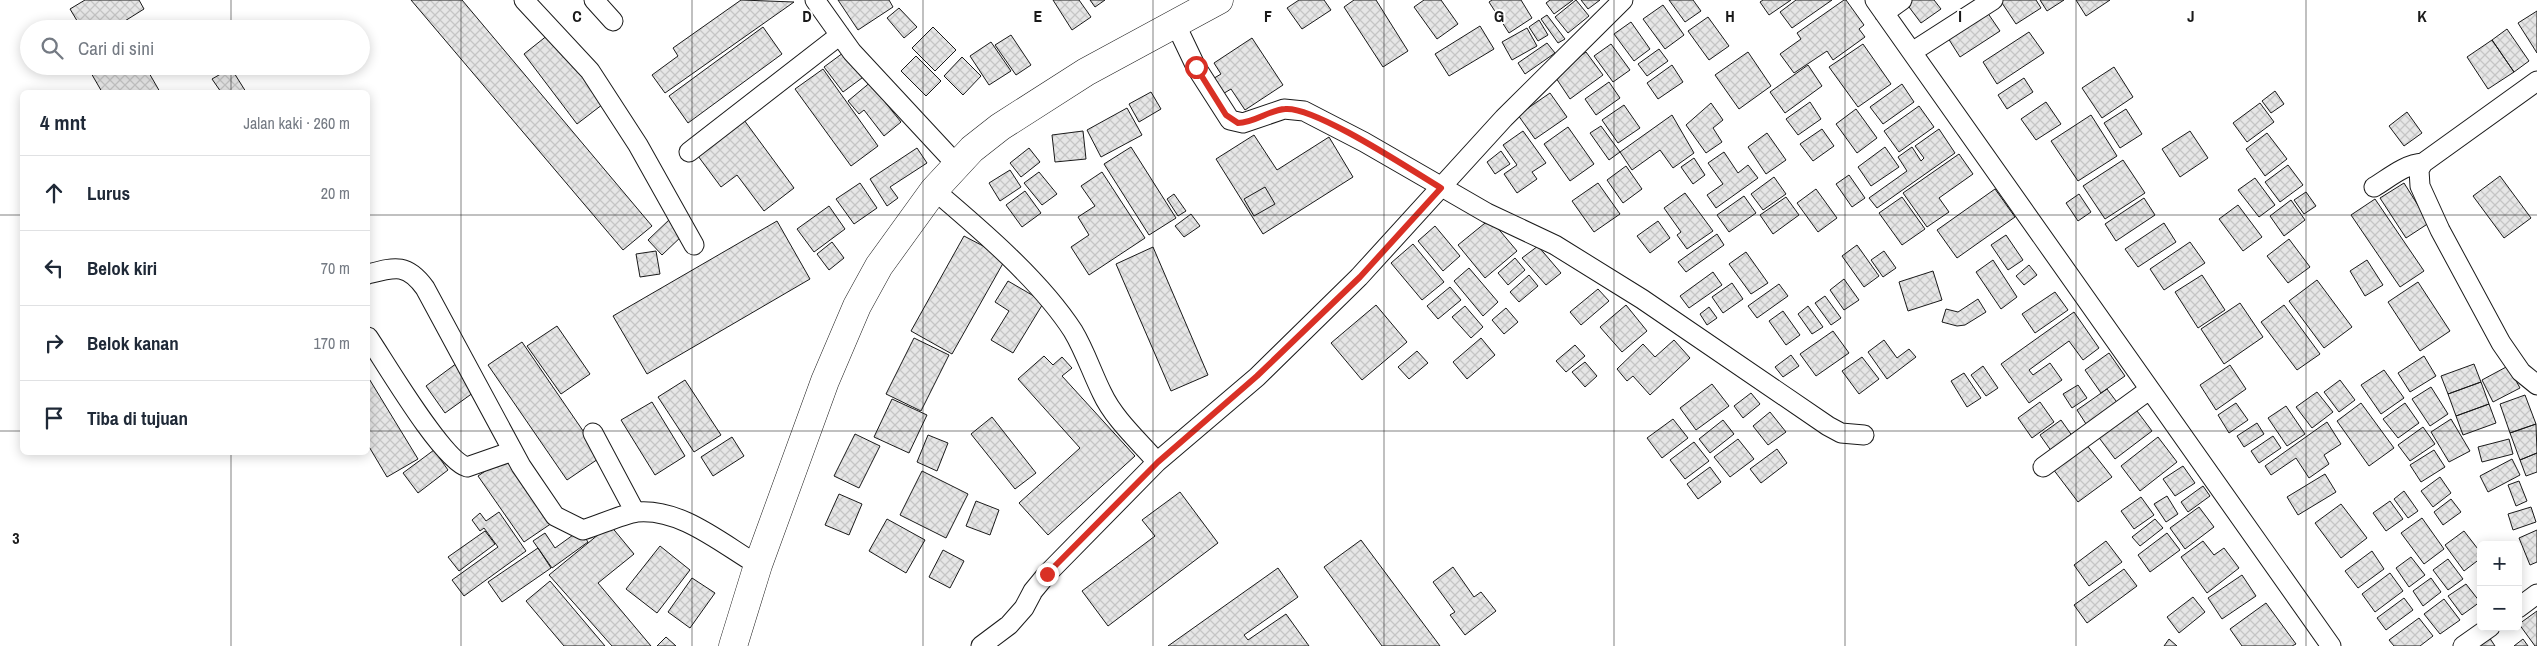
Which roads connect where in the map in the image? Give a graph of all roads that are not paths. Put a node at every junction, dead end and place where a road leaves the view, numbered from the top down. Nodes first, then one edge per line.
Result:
1 (524, 0) edge
2 (594, 0) edge
3 (815, 0) edge
4 (1219, 0) edge
5 (1623, 0) edge
6 (1902, 0) edge
7 (1994, 0) edge
8 (1880, 6) edge
9 (613, 21) dead end
10 (1175, 23) junction
11 (840, 35) junction
12 (1912, 52) junction
13 (2537, 81) edge
14 (689, 152) dead end
15 (2423, 163) junction
16 (957, 165) junction
17 (2374, 187) dead end
18 (1441, 188) junction
19 (934, 190) junction
20 (694, 245) dead end
21 (370, 273) edge
22 (370, 340) edge
23 (2537, 385) edge
24 (2149, 390) junction
25 (593, 433) dead end
26 (1864, 435) dead end
27 (513, 451) junction
28 (1158, 462) junction
29 (2043, 467) dead end
30 (635, 512) junction
31 (758, 566) junction
32 (2537, 594) edge
33 (2522, 605) edge
34 (2484, 631) edge
35 (739, 641) edge
36 (981, 646) edge
37 (2331, 646) edge
38 (2463, 646) edge

1 - 20 street
2 - 9 street
3 - 11 street
4 - 10 highway
5 - 18 street
6 - 8 street
7 - 12 street
8 - 12 street
10 - 16 highway
10 - 18 street
11 - 14 street
11 - 16 street
12 - 24 street
13 - 15 street
15 - 17 street
15 - 23 street
16 - 19 highway
18 - 26 street
18 - 28 street
19 - 28 street
19 - 31 highway
21 - 27 street
22 - 27 street
24 - 29 street
24 - 37 street
25 - 30 street
27 - 30 street
28 - 36 street
30 - 31 street
31 - 35 highway
32 - 33 street
34 - 38 street

